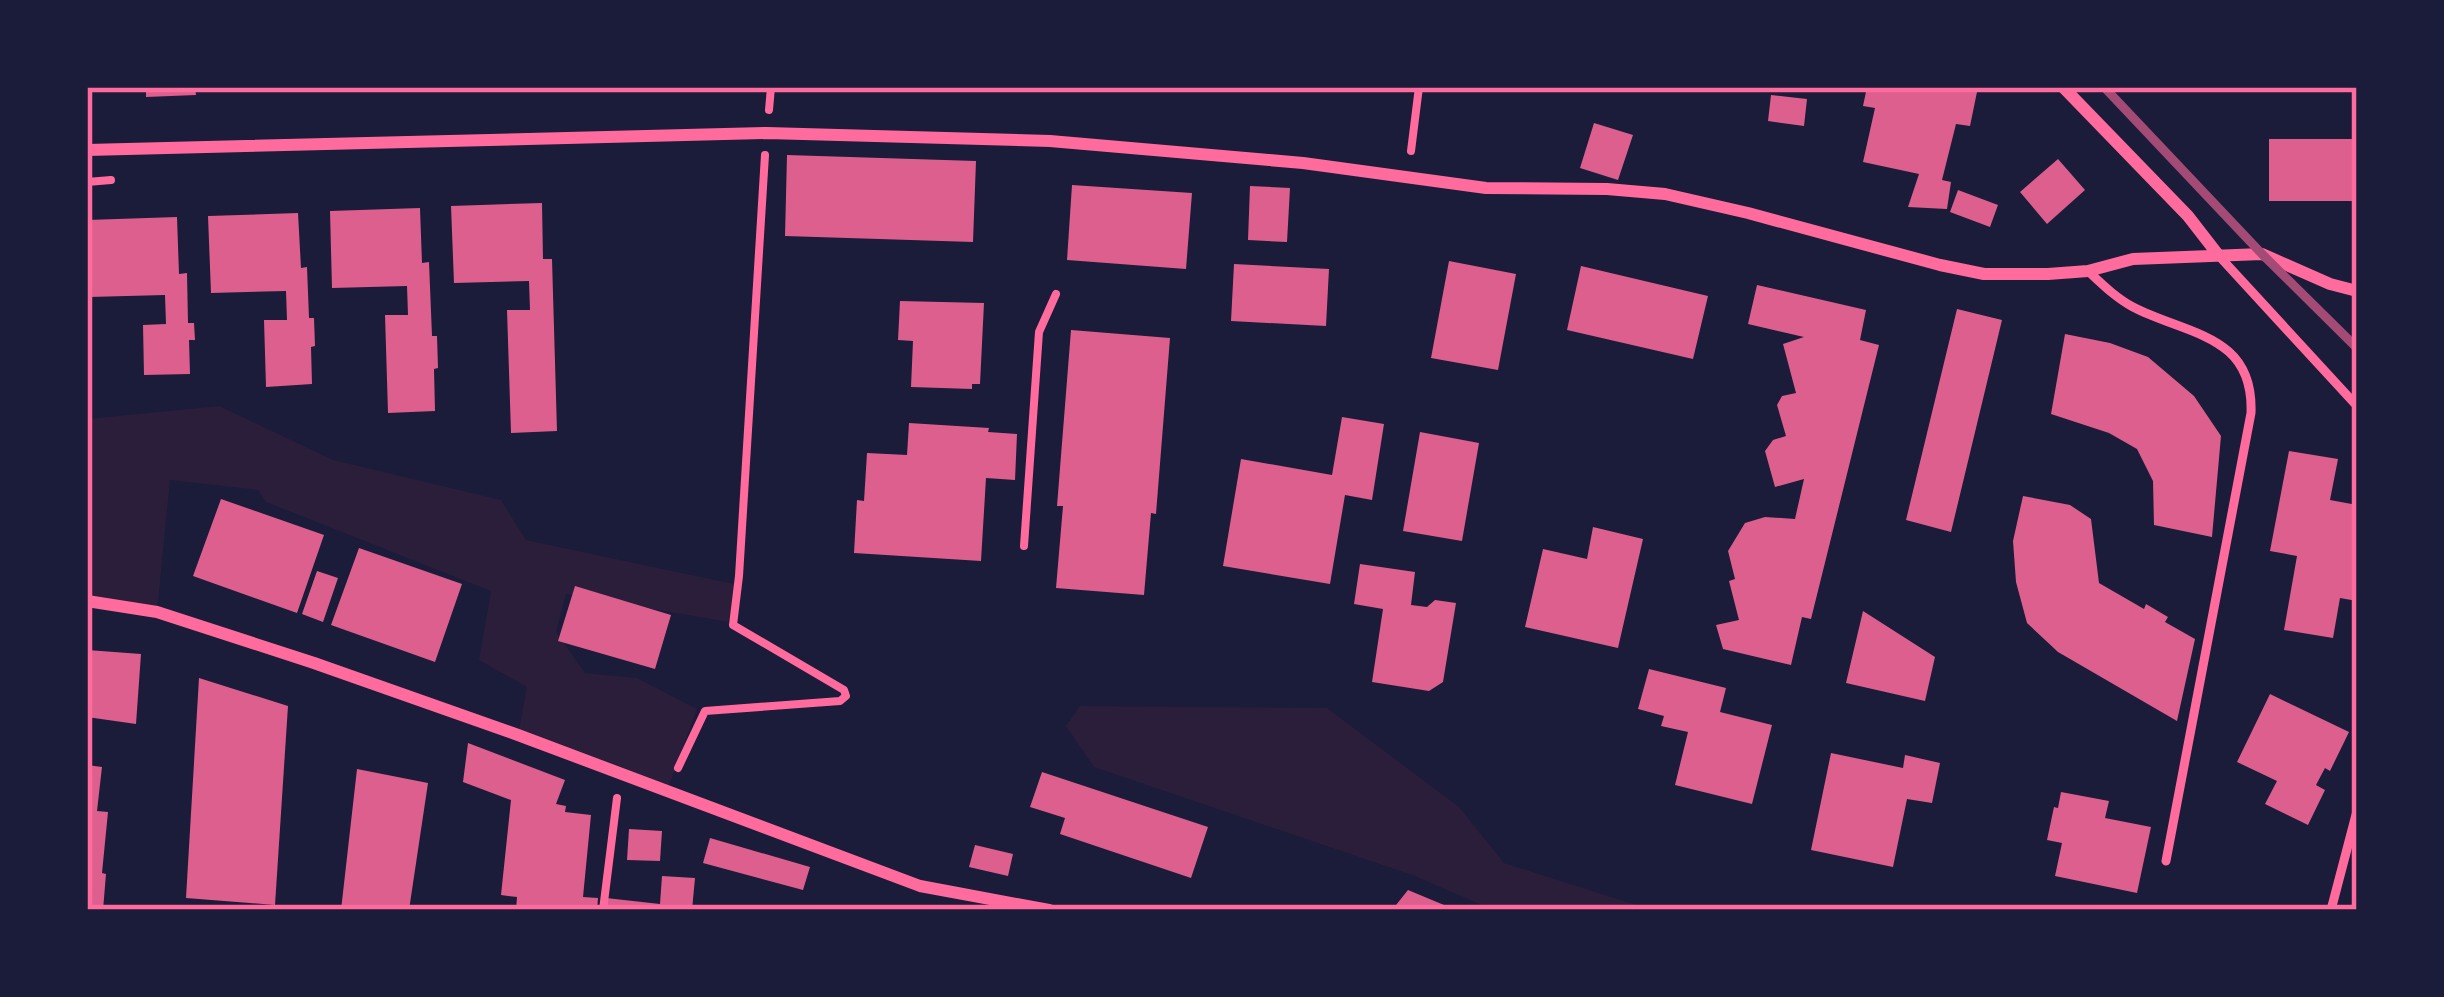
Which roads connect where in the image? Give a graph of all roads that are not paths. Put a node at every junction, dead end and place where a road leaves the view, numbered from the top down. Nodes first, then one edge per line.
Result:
1 (2063, 87) edge
2 (87, 149) edge
3 (2218, 256) junction
4 (2088, 271) junction
5 (2357, 291) edge
6 (2357, 406) edge
7 (87, 601) edge
8 (2357, 811) edge
9 (2166, 861) dead end
10 (1049, 910) edge
11 (2331, 910) edge

1 - 3 street
2 - 4 street
3 - 4 street
3 - 5 street
3 - 6 lane
4 - 9 lane
7 - 10 street
8 - 11 lane

